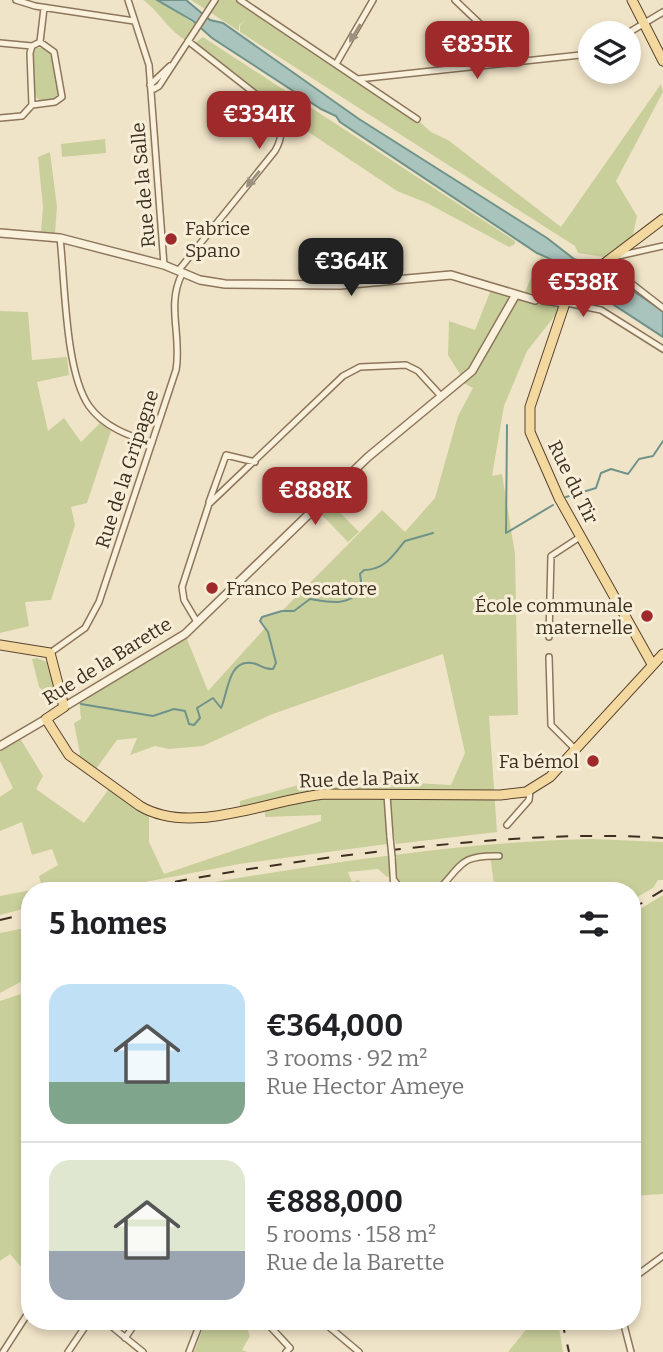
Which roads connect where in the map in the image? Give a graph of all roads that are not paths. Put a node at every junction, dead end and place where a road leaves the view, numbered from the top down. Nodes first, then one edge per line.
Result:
1 (16, 0) edge
2 (128, 0) edge
3 (215, 0) edge
4 (240, 0) edge
5 (373, 0) edge
6 (455, 0) edge
7 (632, 0) edge
8 (44, 8) junction
9 (663, 12) edge
10 (134, 21) junction
11 (644, 24) junction
12 (641, 26) edge
13 (188, 41) junction
14 (40, 42) junction
15 (0, 43) edge
16 (32, 46) junction
17 (578, 55) edge
18 (663, 61) edge
19 (175, 62) junction
20 (520, 62) junction
21 (336, 64) junction
22 (149, 65) junction
23 (163, 72) junction
24 (358, 79) junction
25 (150, 85) junction
26 (159, 86) junction
27 (152, 103) junction
28 (32, 105) junction
29 (0, 118) edge
30 (417, 119) dead end
31 (663, 219) edge
32 (0, 233) edge
33 (60, 238) junction
34 (663, 246) edge
35 (615, 256) junction
36 (605, 263) junction
37 (164, 265) junction
38 (180, 272) junction
39 (515, 296) junction
40 (565, 303) junction
41 (663, 308) edge
42 (663, 349) edge
43 (441, 396) junction
44 (152, 443) junction
45 (254, 462) junction
46 (209, 504) junction
47 (580, 537) junction
48 (197, 622) junction
49 (549, 637) dead end
50 (0, 645) edge
51 (50, 653) junction
52 (663, 654) edge
53 (549, 657) dead end
54 (652, 664) junction
55 (64, 708) junction
56 (46, 719) junction
57 (0, 746) edge
58 (575, 749) junction
59 (530, 790) junction
60 (387, 794) junction
61 (507, 825) dead end
62 (499, 856) dead end
63 (394, 880) edge
64 (446, 882) edge
65 (663, 1256) edge
66 (641, 1272) edge
67 (21, 1324) edge
68 (83, 1330) edge
69 (116, 1330) edge
70 (130, 1330) edge
71 (198, 1330) edge
72 (273, 1330) edge
73 (333, 1330) edge
74 (625, 1330) edge
75 (125, 1338) junction
76 (3, 1352) edge
77 (68, 1352) edge
78 (143, 1352) edge
79 (189, 1352) edge
80 (286, 1352) edge
81 (359, 1352) edge
82 (631, 1352) edge

1 - 8 street
2 - 10 street
3 - 13 street, Rue de la Salle
4 - 21 street
5 -> 21 street
6 - 20 street
7 - 11 main road
8 - 10 street
8 - 14 street
9 - 11 street
10 - 22 street
11 - 12 street
11 - 18 main road
13 - 19 street, Rue de la Salle
13 -> 38 street
14 - 16 street
14 - 28 street
15 - 16 street
16 - 28 street
17 - 20 street
19 - 23 street, Rue de la Salle
19 - 26 street, Rue de la Salle
20 - 24 street
21 - 24 street
22 - 23 street
22 - 25 street
23 - 25 street, Rue de la Salle
24 - 30 street
25 - 26 street
25 - 27 street, Rue de la Salle
26 - 27 street, Rue de la Salle
27 - 37 street, Rue de la Salle
28 - 29 street
31 - 35 main road
32 - 33 street
33 - 37 street
33 - 44 street
34 - 35 street
35 - 36 main road
36 - 40 main road
36 - 41 street
37 - 38 street
38 - 39 street
38 - 44 street, Rue de la Gripagne
39 - 40 street
39 - 43 street, Rue de la Barette
40 - 42 street
40 - 47 main road, Rue du Tir
43 - 45 street
43 - 48 street, Rue de la Barette
44 - 51 street, Rue de la Gripagne
45 - 46 street
45 - 46 street
46 - 48 street
47 - 49 street
47 - 54 main road, Rue du Tir
48 - 55 street, Rue de la Barette
50 - 51 main road
51 - 55 main road
52 - 54 main road, Rue de la Paix
53 - 58 street
54 - 58 main road, Rue de la Paix
55 - 56 main road, Rue de la Barette
56 - 57 street, Rue de la Barette
56 - 60 main road, Rue de la Paix
58 - 59 main road, Rue de la Paix
59 - 60 main road, Rue de la Paix
59 - 61 street
60 - 63 street, bridge
62 - 64 street
65 - 66 street
67 - 76 street
68 - 77 street
69 - 75 street
70 - 75 street
71 - 79 street
72 - 80 street
73 - 81 street
74 - 82 street
75 - 78 street

